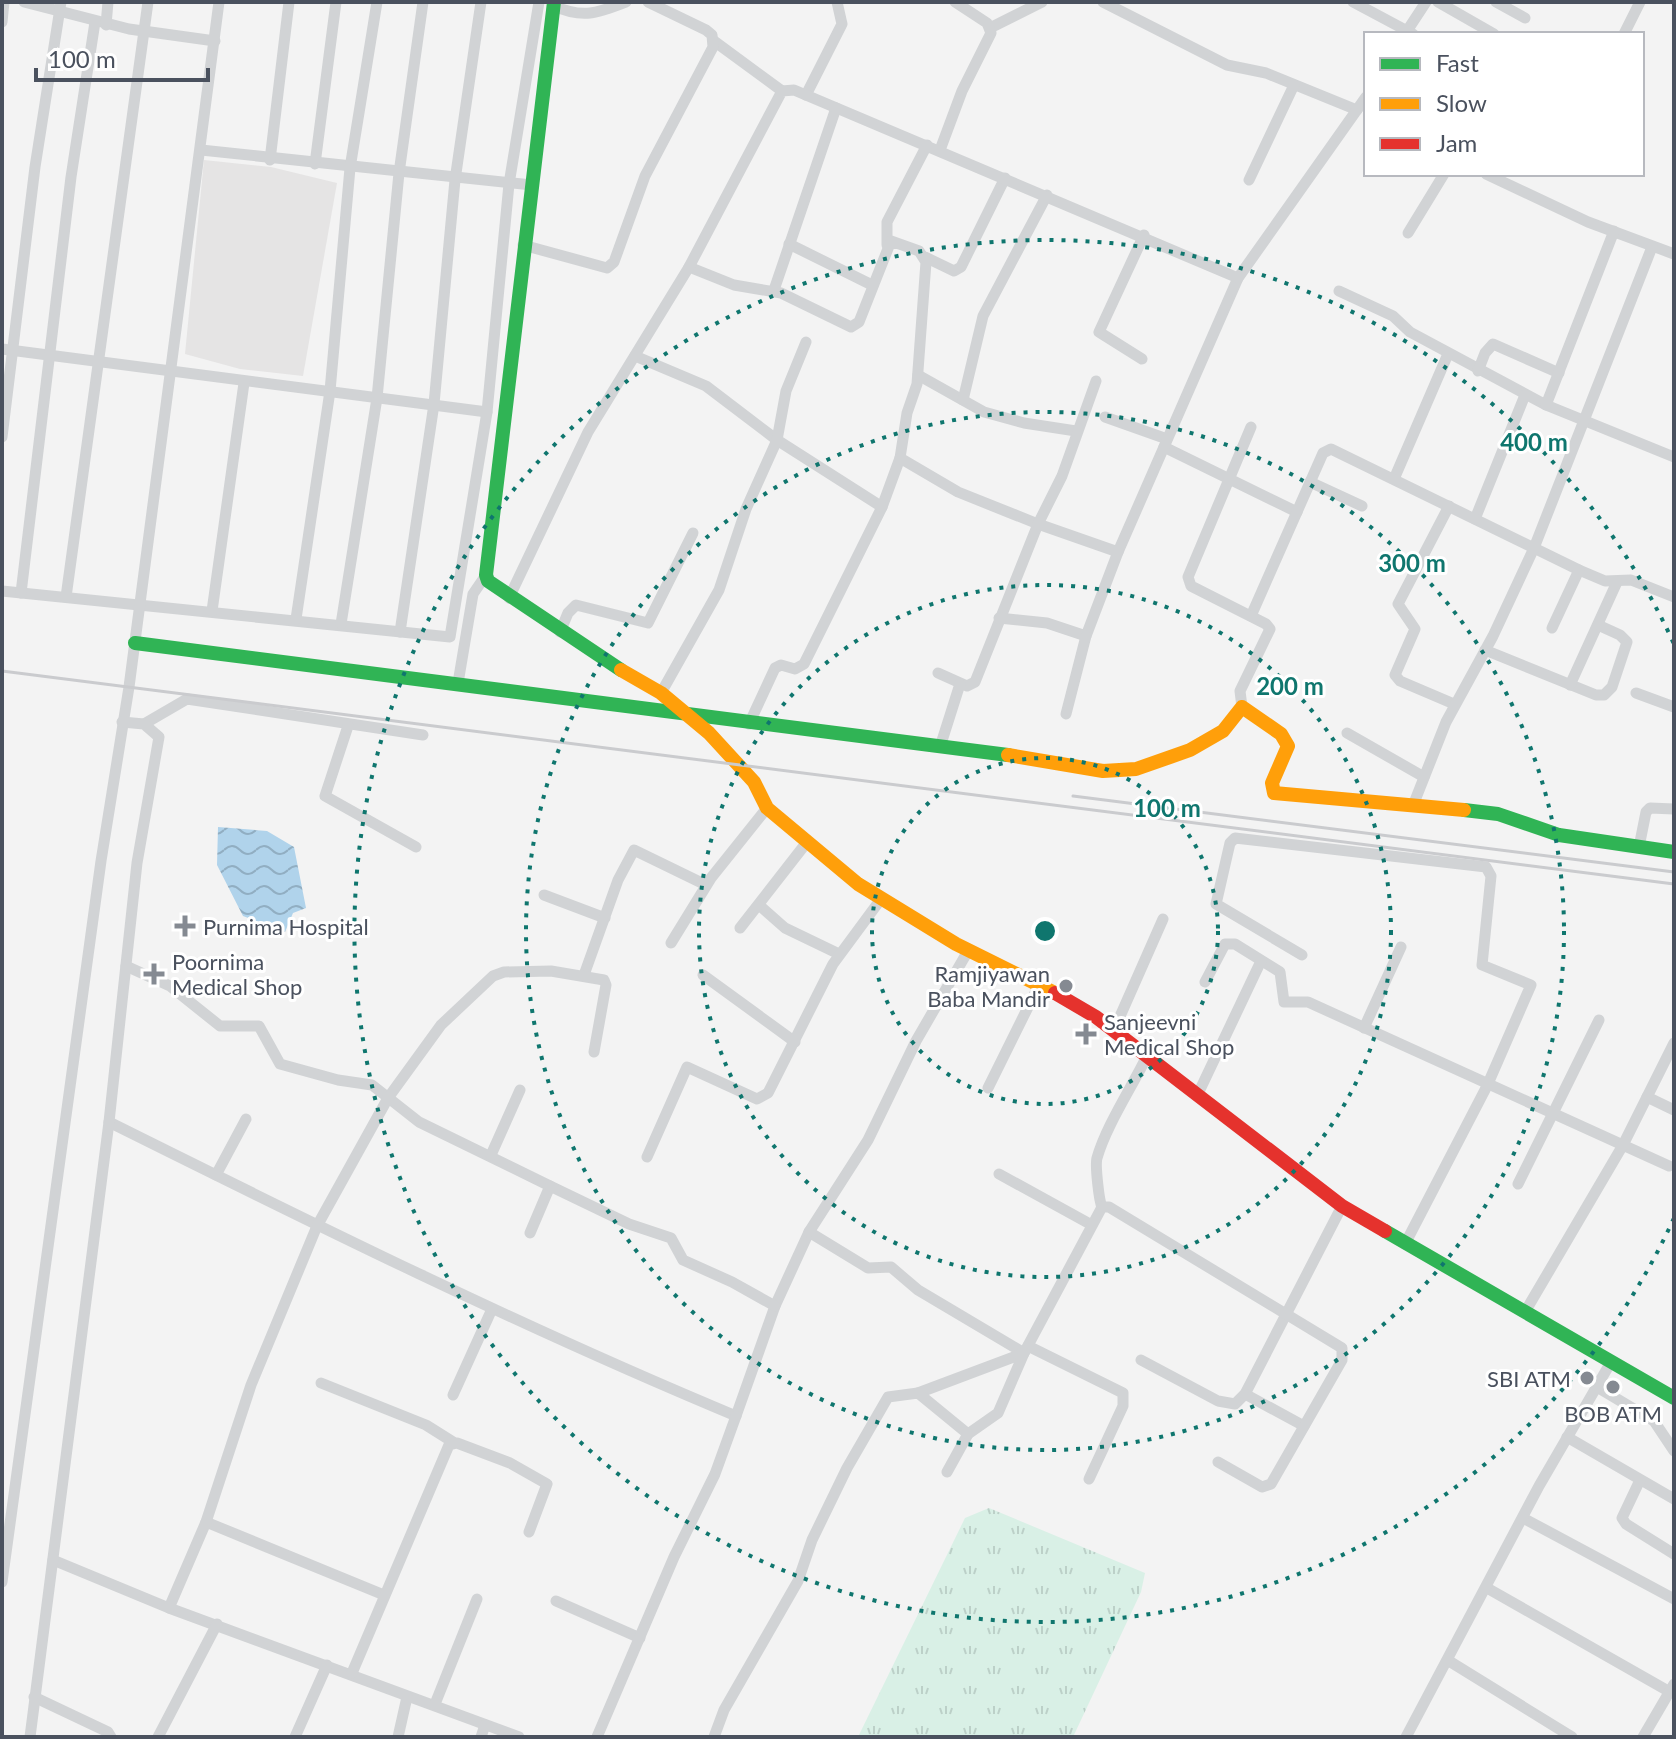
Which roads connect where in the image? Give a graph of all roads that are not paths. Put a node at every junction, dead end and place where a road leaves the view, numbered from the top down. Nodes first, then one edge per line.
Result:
1 (4, 2) edge
2 (24, 2) edge
3 (108, 2) edge
4 (148, 2) edge
5 (219, 2) edge
6 (289, 2) edge
7 (336, 2) edge
8 (377, 2) edge
9 (423, 2) edge
10 (481, 2) edge
11 (626, 2) edge
12 (648, 2) edge
13 (837, 2) edge
14 (955, 2) edge
15 (1042, 2) edge
16 (1103, 2) edge
17 (1353, 2) edge
18 (1426, 2) edge
19 (1438, 2) edge
20 (1496, 2) edge
21 (1640, 2) edge
22 (549, 3) edge
23 (60, 7) edge
24 (1525, 18) dead end
25 (2, 22) edge
26 (101, 24) junction
27 (992, 27) junction
28 (1407, 32) edge
29 (1410, 32) edge
30 (1490, 32) edge
31 (1625, 32) edge
32 (146, 33) junction
33 (215, 41) junction
34 (714, 41) junction
35 (1294, 85) junction
36 (782, 91) junction
37 (806, 95) junction
38 (1363, 105) edge
39 (836, 108) junction
40 (927, 145) junction
41 (201, 150) junction
42 (940, 150) junction
43 (270, 160) junction
44 (315, 164) junction
45 (350, 168) junction
46 (399, 173) junction
47 (1443, 176) edge
48 (1492, 176) edge
49 (1005, 178) junction
50 (455, 180) junction
51 (1249, 180) dead end
52 (509, 184) junction
53 (532, 185) junction
54 (1047, 195) junction
55 (1614, 231) junction
56 (1408, 233) dead end
57 (1144, 235) junction
58 (789, 244) junction
59 (523, 245) junction
60 (887, 245) junction
61 (1652, 247) junction
62 (1674, 254) edge
63 (925, 257) junction
64 (689, 267) junction
65 (1238, 278) junction
66 (872, 285) junction
67 (774, 290) junction
68 (1339, 291) dead end
69 (806, 342) dead end
70 (7, 350) edge
71 (1448, 354) junction
72 (50, 355) junction
73 (635, 356) junction
74 (1142, 359) dead end
75 (97, 361) junction
76 (1478, 371) junction
77 (172, 372) junction
78 (1559, 373) junction
79 (918, 375) junction
80 (1096, 381) dead end
81 (244, 383) junction
82 (330, 391) junction
83 (1525, 395) junction
84 (377, 398) junction
85 (963, 400) junction
86 (434, 404) junction
87 (1546, 405) junction
88 (487, 412) junction
89 (1105, 417) dead end
90 (1582, 420) junction
91 (1251, 427) dead end
92 (1076, 431) junction
93 (2, 437) edge
94 (777, 440) junction
95 (1166, 443) junction
96 (1674, 457) edge
97 (900, 458) junction
98 (1231, 478) junction
99 (1394, 479) junction
100 (1310, 482) junction
101 (1362, 506) dead end
102 (1449, 506) junction
103 (882, 507) junction
104 (1297, 512) junction
105 (1475, 519) junction
106 (1038, 524) junction
107 (693, 533) dead end
108 (1534, 548) junction
109 (1118, 552) junction
110 (1579, 570) junction
111 (486, 575) junction
112 (1617, 582) junction
113 (2, 591) edge
114 (21, 593) junction
115 (66, 597) junction
116 (1674, 597) edge
117 (509, 598) junction
118 (140, 605) junction
119 (212, 611) junction
120 (1251, 616) junction
121 (999, 618) junction
122 (296, 619) junction
123 (341, 624) junction
124 (1598, 625) junction
125 (1552, 628) dead end
126 (400, 632) junction
127 (560, 632) junction
128 (1086, 636) junction
129 (135, 643) junction
130 (1485, 650) junction
131 (938, 673) dead end
132 (458, 683) junction
133 (960, 684) junction
134 (1570, 685) junction
135 (661, 693) junction
136 (1636, 693) dead end
137 (1454, 704) junction
138 (1242, 707) junction
139 (1674, 707) edge
140 (683, 713) junction
141 (1066, 714) dead end
142 (122, 722) junction
143 (144, 724) junction
144 (749, 724) junction
145 (348, 726) junction
146 (1347, 733) dead end
147 (423, 735) dead end
148 (940, 747) junction
149 (1424, 777) junction
150 (1414, 803) junction
151 (767, 808) junction
152 (1674, 809) edge
153 (807, 842) junction
154 (416, 847) dead end
155 (1639, 847) junction
156 (1674, 852) edge
157 (706, 885) junction
158 (544, 895) dead end
159 (881, 899) junction
160 (759, 905) junction
161 (605, 918) junction
162 (1163, 919) dead end
163 (740, 928) dead end
164 (671, 943) dead end
165 (1401, 947) dead end
166 (968, 951) junction
167 (839, 954) junction
168 (1302, 955) dead end
169 (1261, 961) junction
170 (126, 966) junction
171 (584, 975) junction
172 (703, 975) dead end
173 (1205, 982) dead end
174 (1040, 983) junction
175 (1599, 1020) dead end
176 (1364, 1028) junction
177 (1114, 1030) junction
178 (795, 1042) junction
179 (1674, 1043) edge
180 (594, 1052) dead end
181 (1147, 1056) junction
182 (1487, 1086) junction
183 (988, 1088) dead end
184 (520, 1090) dead end
185 (1197, 1096) junction
186 (1647, 1097) junction
187 (388, 1098) junction
188 (1674, 1110) edge
189 (1553, 1115) junction
190 (246, 1119) dead end
191 (109, 1122) junction
192 (1623, 1145) junction
193 (491, 1155) junction
194 (647, 1157) dead end
195 (1669, 1166) dead end
196 (999, 1174) dead end
197 (216, 1175) junction
198 (1518, 1184) dead end
199 (550, 1186) junction
200 (1342, 1206) junction
201 (1102, 1207) junction
202 (1090, 1224) junction
203 (317, 1226) junction
204 (809, 1232) junction
205 (530, 1233) dead end
206 (1405, 1244) junction
207 (775, 1306) junction
208 (492, 1309) junction
209 (1287, 1312) junction
210 (1525, 1312) junction
211 (1026, 1349) junction
212 (1141, 1360) dead end
213 (1611, 1362) junction
214 (321, 1383) dead end
215 (1597, 1387) junction
216 (918, 1393) junction
217 (1245, 1394) junction
218 (453, 1395) dead end
219 (1674, 1398) edge
220 (736, 1416) junction
221 (1304, 1426) junction
222 (968, 1434) junction
223 (1567, 1437) junction
224 (453, 1442) junction
225 (1674, 1451) edge
226 (1218, 1462) dead end
227 (947, 1472) dead end
228 (1089, 1479) dead end
229 (1640, 1480) junction
230 (1674, 1499) edge
231 (1523, 1518) junction
232 (206, 1522) junction
233 (529, 1532) dead end
234 (1674, 1554) edge
235 (53, 1560) junction
236 (2, 1582) edge
237 (1487, 1588) junction
238 (384, 1595) junction
239 (477, 1599) dead end
240 (1674, 1599) edge
241 (556, 1601) dead end
242 (169, 1608) junction
243 (217, 1624) junction
244 (640, 1638) junction
245 (1449, 1661) junction
246 (327, 1665) junction
247 (352, 1673) junction
248 (1672, 1688) edge
249 (34, 1697) junction
250 (407, 1697) junction
251 (435, 1704) junction
252 (483, 1731) edge
253 (30, 1737) edge
254 (111, 1737) edge
255 (158, 1737) edge
256 (295, 1737) edge
257 (398, 1737) edge
258 (519, 1737) edge
259 (597, 1737) edge
260 (714, 1737) edge
261 (1406, 1737) edge
262 (1572, 1737) edge
263 (1643, 1737) edge

1 - 25 street
2 - 23 street
3 - 26 street
4 - 32 street
5 - 33 street
6 - 43 street
7 - 44 street
8 - 45 street
9 - 46 street
10 - 50 street
11 - 22 street
12 - 34 street
13 - 37 street
14 - 27 street
15 - 27 street
16 - 35 street
17 - 28 street
18 - 29 street
19 - 30 street
20 - 24 street
21 - 31 street
22 - 52 street
22 - 53 street
23 - 26 street
23 - 70 street
26 - 32 street
26 - 72 street
27 - 42 street
32 - 33 street
32 - 75 street
33 - 41 street
34 - 36 street
34 - 59 street
35 - 38 street
35 - 51 street
36 - 37 street
36 - 64 street
37 - 39 street
38 - 65 street
39 - 40 street
39 - 58 street
40 - 42 street
40 - 60 street
41 - 43 street
41 - 77 street
42 - 49 street
43 - 44 street
44 - 45 street
45 - 46 street
45 - 82 street
46 - 50 street
46 - 84 street
47 - 56 street
48 - 55 street
49 - 54 street
49 - 63 street
50 - 52 street
50 - 86 street
52 - 53 street
52 - 88 street
53 - 59 street
54 - 57 street
54 - 85 street
55 - 61 street
55 - 78 street
57 - 65 street
57 - 74 street
58 - 66 street
58 - 67 street
59 - 111 street
60 - 63 street
60 - 66 street
61 - 62 street
61 - 90 street
63 - 79 street
64 - 67 street
64 - 73 street
65 - 95 street
66 - 67 street
68 - 71 street
69 - 94 street
70 - 72 street
70 - 93 street
71 - 76 street
71 - 99 street
72 - 75 street
72 - 114 street
73 - 94 street
73 - 117 street
75 - 77 street
75 - 115 street
76 - 78 street
76 - 83 street
77 - 81 street
77 - 118 street
78 - 87 street
79 - 85 street
79 - 97 street
80 - 92 street
81 - 82 street
81 - 119 street
82 - 84 street
82 - 122 street
83 - 87 street
83 - 105 street
84 - 86 street
84 - 123 street
85 - 92 street
86 - 88 street
86 - 126 street
87 - 90 street
88 - 126 street
89 - 95 street
90 - 96 street
90 - 108 street
91 - 98 street
92 - 106 street
94 - 103 street
94 - 135 street
95 - 98 street
95 - 109 street
97 - 103 street
97 - 106 street
98 - 104 street
98 - 120 street
99 - 100 street
99 - 102 street
100 - 101 street
100 - 104 street
102 - 105 street
102 - 137 street
103 - 144 street
104 - 120 street
105 - 108 street
106 - 109 street
106 - 121 street
107 - 127 street
108 - 110 street
108 - 130 street
109 - 128 street
110 - 112 street
110 - 125 street
111 - 117 street
111 - 132 street
112 - 116 street
112 - 124 street
113 - 114 street
114 - 115 street
115 - 118 street
117 - 127 street
118 - 119 street
118 - 129 street
119 - 122 street
120 - 138 street
121 - 128 street
121 - 133 street
122 - 123 street
123 - 126 street
124 - 134 street
124 - 134 street
127 - 135 street
128 - 141 street
129 - 132 street
129 - 142 street
130 - 134 street
130 - 137 street
131 - 133 street
132 - 140 street
133 - 148 street
135 - 140 street
136 - 139 street
137 - 149 street
138 - 148 street
138 - 150 street
140 - 144 street
140 - 151 street
142 - 143 street
142 - 236 street
143 - 145 street
143 - 170 street
144 - 148 street
145 - 147 street
145 - 154 street
146 - 149 street
149 - 150 street
150 - 155 street
151 - 153 street
151 - 157 street
152 - 155 street
153 - 159 street
153 - 160 street
155 - 156 street
157 - 161 street
157 - 164 street
158 - 161 street
159 - 166 street
159 - 167 street
160 - 163 street
160 - 167 street
161 - 171 street
162 - 177 street
165 - 176 street
166 - 174 street
166 - 204 street
167 - 178 street
168 - 182 street
169 - 173 street
169 - 176 street
169 - 185 street
170 - 187 street
170 - 191 street
171 - 180 street
171 - 187 street
172 - 178 street
174 - 177 street
174 - 183 street
175 - 189 street
176 - 182 street
177 - 181 street
178 - 194 street
179 - 186 street
181 - 185 street
181 - 201 street
182 - 189 street
182 - 206 street
184 - 193 street
185 - 200 street
186 - 188 street
186 - 192 street
187 - 193 street
187 - 203 street
189 - 192 street
189 - 198 street
190 - 197 street
191 - 197 street
191 - 235 street
192 - 195 street
192 - 210 street
193 - 199 street
196 - 202 street
197 - 203 street
199 - 205 street
199 - 207 street
200 - 206 street
200 - 209 street
201 - 202 street
201 - 209 street
202 - 211 street
203 - 208 street
203 - 232 street
204 - 207 street
204 - 211 street
206 - 210 street
207 - 220 street
208 - 218 street
208 - 220 street
209 - 217 street
209 - 221 street
210 - 213 street
211 - 216 street
211 - 222 street
211 - 228 street
212 - 217 street
213 - 215 street
213 - 219 street
214 - 224 street
215 - 223 street
215 - 225 street
216 - 222 street
216 - 260 street
217 - 221 street
220 - 244 street
221 - 226 street
222 - 227 street
223 - 229 street
223 - 231 street
224 - 233 street
224 - 238 street
229 - 230 street
229 - 234 street
231 - 237 street
231 - 240 street
232 - 238 street
232 - 242 street
235 - 242 street
235 - 249 street
237 - 245 street
237 - 248 street
238 - 247 street
239 - 251 street
241 - 244 street
242 - 243 street
243 - 246 street
243 - 255 street
244 - 259 street
245 - 261 street
245 - 262 street
246 - 247 street
246 - 256 street
247 - 250 street
248 - 263 street
249 - 253 street
249 - 254 street
250 - 251 street
250 - 257 street
251 - 252 street
252 - 258 street

